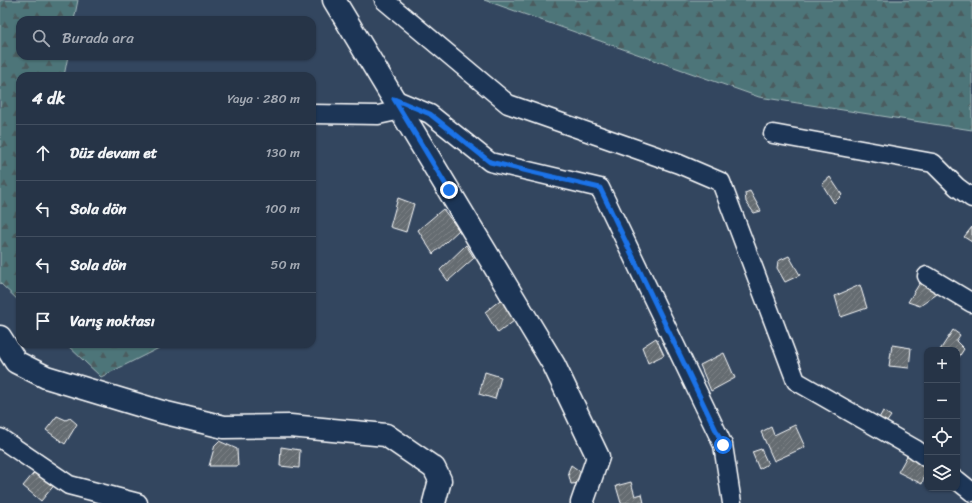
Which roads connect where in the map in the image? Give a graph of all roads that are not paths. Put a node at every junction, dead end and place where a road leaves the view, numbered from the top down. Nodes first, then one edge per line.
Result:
1 (334, 0) edge
2 (384, 0) edge
3 (398, 104) junction
4 (316, 114) edge
5 (773, 134) dead end
6 (972, 198) edge
7 (928, 276) dead end
8 (972, 303) edge
9 (0, 338) edge
10 (0, 438) edge
11 (924, 456) edge
12 (960, 482) edge
13 (972, 492) edge
14 (138, 503) edge
15 (434, 503) edge
16 (582, 503) edge
17 (732, 503) edge

1 - 3 street
2 - 11 street
3 - 4 street
3 - 16 street
3 - 17 street
5 - 6 street
7 - 8 street
9 - 15 street
10 - 14 street
12 - 13 street

